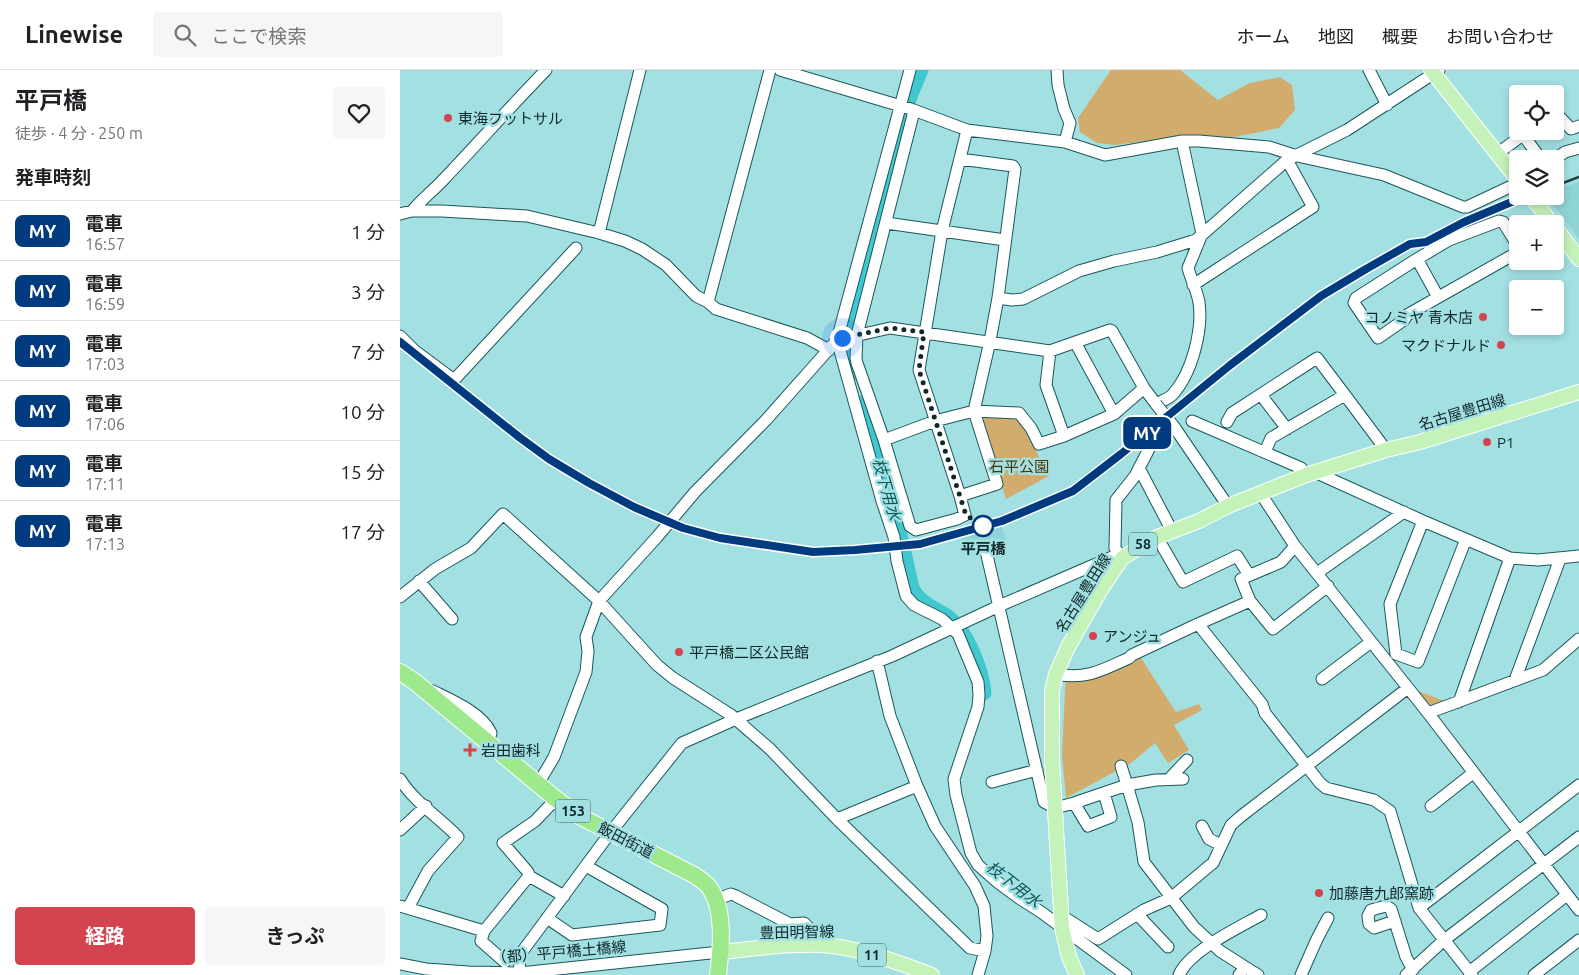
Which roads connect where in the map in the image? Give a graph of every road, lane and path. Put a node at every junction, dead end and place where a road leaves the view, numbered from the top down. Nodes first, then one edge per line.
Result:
1 (546, 70) edge
2 (640, 70) edge
3 (770, 70) edge
4 (780, 70) edge
5 (910, 70) edge
6 (1049, 70) edge
7 (1057, 70) edge
8 (1369, 70) edge
9 (1435, 71) edge
10 (1058, 85) junction
11 (1387, 104) junction
12 (906, 108) junction
13 (1564, 122) edge
14 (1579, 126) edge
15 (968, 130) junction
16 (1517, 140) edge
17 (1182, 141) junction
18 (1065, 142) junction
19 (1579, 148) edge
20 (1564, 153) edge
21 (1498, 154) junction
22 (1292, 158) junction
23 (960, 159) junction
24 (1509, 169) edge
25 (1509, 186) edge
26 (412, 211) junction
27 (400, 214) edge
28 (886, 223) junction
29 (942, 231) junction
30 (1509, 232) edge
31 (599, 233) junction
32 (1202, 234) junction
33 (1005, 240) junction
34 (1564, 241) edge
35 (576, 248) dead end
36 (1509, 257) edge
37 (1417, 259) junction
38 (1579, 259) edge
39 (1193, 285) junction
40 (1438, 297) junction
41 (998, 298) junction
42 (708, 302) junction
43 (924, 332) junction
44 (858, 335) junction
45 (400, 336) edge
46 (840, 339) junction
47 (990, 341) junction
48 (1074, 342) junction
49 (829, 350) junction
50 (1050, 350) junction
51 (1144, 388) junction
52 (1579, 392) edge
53 (1261, 395) junction
54 (1345, 395) junction
55 (1156, 404) junction
56 (974, 411) junction
57 (1114, 414) junction
58 (935, 421) junction
59 (1192, 421) dead end
60 (1227, 422) dead end
61 (1287, 429) junction
62 (1064, 436) junction
63 (884, 440) junction
64 (1152, 443) dead end
65 (1386, 450) junction
66 (1265, 452) junction
67 (1139, 468) junction
68 (1312, 474) junction
69 (1261, 494) junction
70 (960, 496) junction
71 (1228, 506) junction
72 (1404, 512) junction
73 (1423, 521) junction
74 (1172, 531) junction
75 (1157, 537) junction
76 (1466, 539) junction
77 (1295, 546) junction
78 (986, 551) dead end
79 (1121, 556) junction
80 (1579, 556) edge
81 (1510, 558) junction
82 (1560, 559) junction
83 (1318, 573) junction
84 (1249, 575) junction
85 (419, 581) junction
86 (1328, 586) junction
87 (400, 597) edge
88 (599, 601) junction
89 (1250, 601) junction
90 (999, 606) junction
91 (452, 619) dead end
92 (1198, 624) junction
93 (956, 626) junction
94 (1372, 642) junction
95 (1577, 646) edge
96 (1396, 654) junction
97 (1386, 660) junction
98 (877, 661) junction
99 (400, 672) edge
100 (1056, 674) junction
101 (1322, 679) dead end
102 (1515, 680) junction
103 (1408, 688) junction
104 (1459, 702) junction
105 (1428, 713) junction
106 (736, 719) junction
107 (1188, 760) dead end
108 (1306, 765) junction
109 (1122, 766) dead end
110 (1037, 770) junction
111 (1473, 773) junction
112 (400, 779) edge
113 (1169, 779) junction
114 (1183, 779) dead end
115 (992, 782) dead end
116 (538, 784) junction
117 (1127, 785) junction
118 (1579, 785) edge
119 (917, 786) junction
120 (1104, 793) junction
121 (556, 799) junction
122 (1074, 803) junction
123 (426, 806) junction
124 (1431, 806) dead end
125 (1055, 808) junction
126 (837, 820) junction
127 (1202, 826) dead end
128 (400, 830) edge
129 (610, 832) junction
130 (1519, 832) junction
131 (1579, 837) edge
132 (1221, 845) junction
133 (1543, 864) junction
134 (586, 866) junction
135 (529, 876) junction
136 (1567, 895) junction
137 (564, 896) junction
138 (1170, 898) junction
139 (715, 900) junction
140 (404, 907) edge
141 (1419, 908) junction
142 (1579, 910) edge
143 (1138, 914) junction
144 (1261, 915) dead end
145 (548, 918) junction
146 (1328, 918) dead end
147 (1394, 921) dead end
148 (1062, 922) junction
149 (484, 931) junction
150 (1579, 940) edge
151 (1444, 941) junction
152 (1211, 944) junction
153 (809, 945) junction
154 (1168, 947) dead end
155 (985, 951) junction
156 (720, 952) junction
157 (505, 962) dead end
158 (400, 964) edge
159 (1242, 971) edge
160 (1410, 972) edge
161 (520, 973) junction
162 (1471, 973) edge
163 (497, 974) edge
164 (718, 975) edge
165 (932, 975) edge
166 (978, 975) edge
167 (1077, 975) edge
168 (1126, 975) edge
169 (1179, 975) edge
170 (1258, 975) edge
171 (1301, 975) edge
172 (1534, 975) edge

1 - 26 street
2 - 31 street
3 - 42 street
4 - 12 street
5 - 12 street
6 - 10 street
7 - 10 street
8 - 11 street
9 - 11 street
9 - 21 main road
10 - 18 street
11 - 22 street
12 - 15 street
12 - 28 street
12 - 46 street
13 - 14 street
15 - 18 street
15 - 23 street
16 - 21 street
17 - 18 street
17 - 22 street
17 - 32 street
19 - 20 street
21 - 24 main road
22 - 25 street
22 - 32 street
22 - 39 street
23 - 29 street
23 - 33 street
26 - 27 street
26 - 31 street
28 - 29 street
28 - 44 street
29 - 33 street
29 - 43 street
30 - 37 street
31 - 42 street
32 - 39 street
32 - 41 street
33 - 41 street
34 - 38 main road
35 - 45 street
36 - 40 street
37 - 40 street
37 - 40 street
39 - 55 street
41 - 47 street
42 - 49 street
43 - 44 street
43 - 47 street
43 - 58 street
44 - 46 street
44 - 63 street
46 - 49 street
46 - 93 street
47 - 50 street
47 - 56 street
48 - 50 street
48 - 51 street
48 - 57 street
49 - 88 street
50 - 62 street
51 - 55 street
51 - 57 street
52 - 65 main road, 名古屋豊田線 / 58
53 - 54 street
53 - 60 street
53 - 61 street
54 - 61 street
54 - 65 street
55 - 71 street, bridge
56 - 58 street
56 - 62 street
56 - 70 street
57 - 62 street
58 - 63 street
58 - 70 street
59 - 66 street
61 - 66 street
63 - 70 street
64 - 67 street
65 - 68 main road, 名古屋豊田線 / 58
66 - 68 street
67 - 74 street
67 - 79 street
68 - 69 main road, 名古屋豊田線 / 58
68 - 72 street
69 - 71 main road, 名古屋豊田線 / 58
69 - 77 street
71 - 74 main road, 名古屋豊田線 / 58
72 - 73 street
72 - 83 street
73 - 76 street
73 - 96 street
74 - 75 main road, 名古屋豊田線 / 58
75 - 79 main road, 名古屋豊田線 / 58
75 - 84 street
76 - 81 street
76 - 96 street
77 - 83 street
77 - 84 street
78 - 90 street
79 - 90 street
79 - 100 main road, 名古屋豊田線 / 58
80 - 82 street
81 - 82 street
81 - 104 street
82 - 102 street
83 - 86 street
84 - 89 street
85 - 87 street
85 - 88 street
85 - 91 street
86 - 89 street
86 - 94 street
88 - 106 street
88 - 116 street
89 - 92 street
90 - 93 street
90 - 110 street
92 - 100 street
92 - 108 street
93 - 98 street
93 - 148 street
94 - 97 street
94 - 101 street
95 - 102 street
96 - 97 street
97 - 103 street
98 - 106 street
98 - 119 street
99 - 116 highway, 飯田街道 / 153
100 - 125 main road, 名古屋豊田線 / 58
102 - 104 street
103 - 105 street
103 - 108 street
104 - 105 street
105 - 111 street
106 - 126 street
106 - 129 street
107 - 113 street
108 - 132 street
108 - 141 street
109 - 117 street
110 - 115 street
110 - 125 street
111 - 124 street
111 - 130 street
112 - 123 street
113 - 114 street
113 - 117 street
116 - 121 highway, 飯田街道 / 153
117 - 120 street
117 - 138 street
118 - 130 street
119 - 126 street
119 - 155 street
120 - 122 street
120 - 122 street
121 - 129 highway, 飯田街道 / 153
121 - 135 street
122 - 125 street
123 - 128 street
123 - 140 street
125 - 148 main road, 名古屋豊田線 / 58
126 - 155 street
127 - 132 street
129 - 134 street
129 - 139 highway, 飯田街道 / 153
130 - 133 street
130 - 141 street
131 - 133 street
132 - 138 street
133 - 136 street
133 - 151 street
134 - 137 street
134 - 145 street
135 - 137 street
135 - 149 street
136 - 142 street
136 - 162 street
137 - 145 street
138 - 143 street
138 - 152 street
139 - 153 street
139 - 156 highway, 飯田街道 / 153
140 - 149 street
141 - 151 street
143 - 148 street
143 - 154 street
144 - 152 street
145 - 161 street
146 - 171 street
147 - 160 street
148 - 167 main road, 名古屋豊田線 / 58
148 - 168 street
149 - 157 street
150 - 172 street
151 - 160 street
151 - 162 street
152 - 159 street
152 - 169 street
153 - 156 main road, 豊田明智線 / 11
153 - 165 main road, 豊田明智線 / 11
155 - 166 street
156 - 161 street, （都）平戸橋土橋線
156 - 164 highway, 153
158 - 163 street, （都）平戸橋土橋線
159 - 170 street
161 - 163 street, （都）平戸橋土橋線

